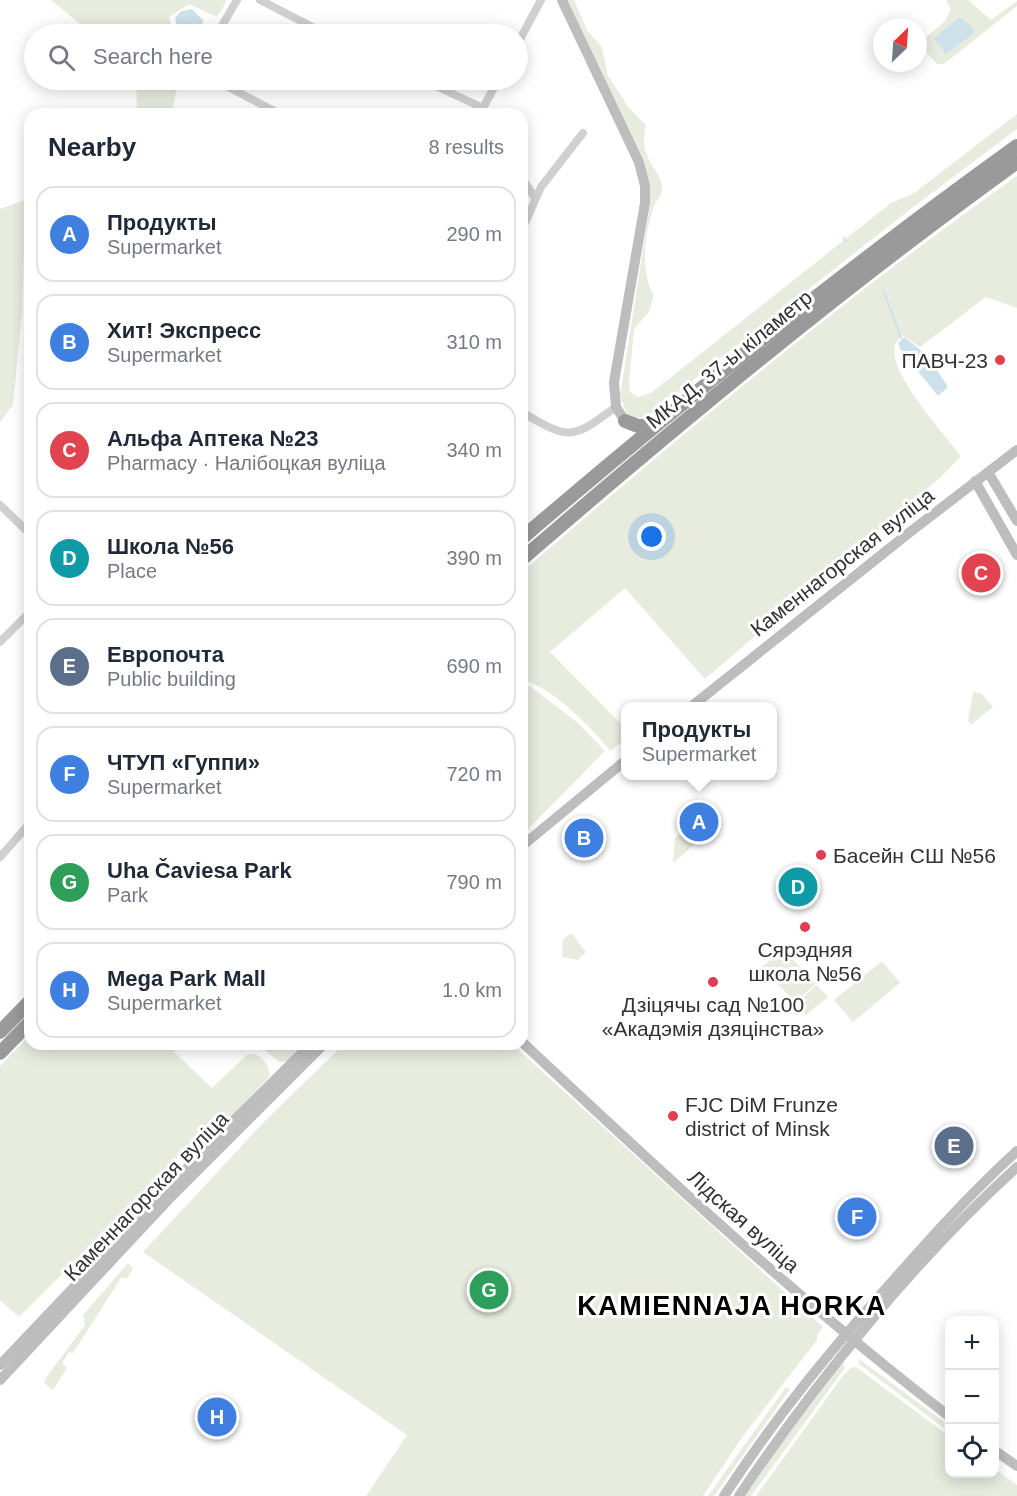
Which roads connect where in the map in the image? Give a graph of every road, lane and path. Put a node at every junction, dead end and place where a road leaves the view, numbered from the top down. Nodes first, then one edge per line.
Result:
1 (237, 0) edge
2 (260, 0) edge
3 (541, 0) edge
4 (562, 0) edge
5 (223, 24) edge
6 (307, 24) edge
7 (528, 24) edge
8 (234, 90) edge
9 (443, 90) edge
10 (493, 90) edge
11 (269, 108) edge
12 (478, 108) edge
13 (485, 108) edge
14 (583, 134) dead end
15 (1017, 146) edge
16 (1017, 162) edge
17 (528, 187) edge
18 (964, 193) junction
19 (535, 198) junction
20 (528, 215) edge
21 (616, 406) junction
22 (528, 416) edge
23 (625, 421) junction
24 (655, 425) junction
25 (627, 448) junction
26 (1017, 450) edge
27 (988, 471) junction
28 (975, 481) junction
29 (0, 505) edge
30 (1017, 521) edge
31 (24, 528) edge
32 (528, 533) edge
33 (528, 554) edge
34 (1017, 555) edge
35 (24, 618) edge
36 (0, 642) edge
37 (697, 702) edge
38 (621, 764) edge
39 (24, 830) edge
40 (528, 841) edge
41 (0, 857) edge
42 (24, 1007) edge
43 (24, 1028) edge
44 (0, 1032) edge
45 (528, 1048) edge
46 (305, 1050) edge
47 (318, 1050) edge
48 (0, 1053) edge
49 (1016, 1153) edge
50 (1017, 1167) edge
51 (844, 1334) junction
52 (854, 1343) junction
53 (0, 1365) edge
54 (0, 1380) edge
55 (945, 1413) edge
56 (999, 1453) edge
57 (1017, 1466) edge
58 (724, 1496) edge
59 (739, 1496) edge

1 - 5 street
2 - 6 street
3 - 7 street
4 - 21 main road
8 - 11 street
9 - 12 street
10 - 13 street
14 - 19 street
15 - 18 highway
16 - 18 highway
17 - 19 street
18 - 24 highway, МКАД, 37-ы кіламетр
18 - 33 highway, МКАД, 37-ы кіламетр
19 - 20 street
21 - 22 street
21 - 23 main road
23 - 24 highway
23 - 25 highway
24 - 25 highway, МКАД, 37-ы кіламетр
25 - 32 highway, МКАД, 37-ы кіламетр
26 - 27 main road, Каменнагорская вуліца
27 - 28 main road, Каменнагорская вуліца
27 - 30 main road
28 - 34 main road
28 - 37 main road, Каменнагорская вуліца
29 - 31 street
35 - 36 street
38 - 40 main road
39 - 41 street
42 - 44 highway
43 - 48 highway
45 - 51 main road, Лідская вуліца
46 - 53 main road, Каменнагорская вуліца
47 - 54 main road, Каменнагорская вуліца
49 - 51 main road
50 - 52 main road
51 - 52 main road, Лідская вуліца
51 - 58 main road
52 - 55 main road, Лідская вуліца
52 - 59 main road
56 - 57 main road

